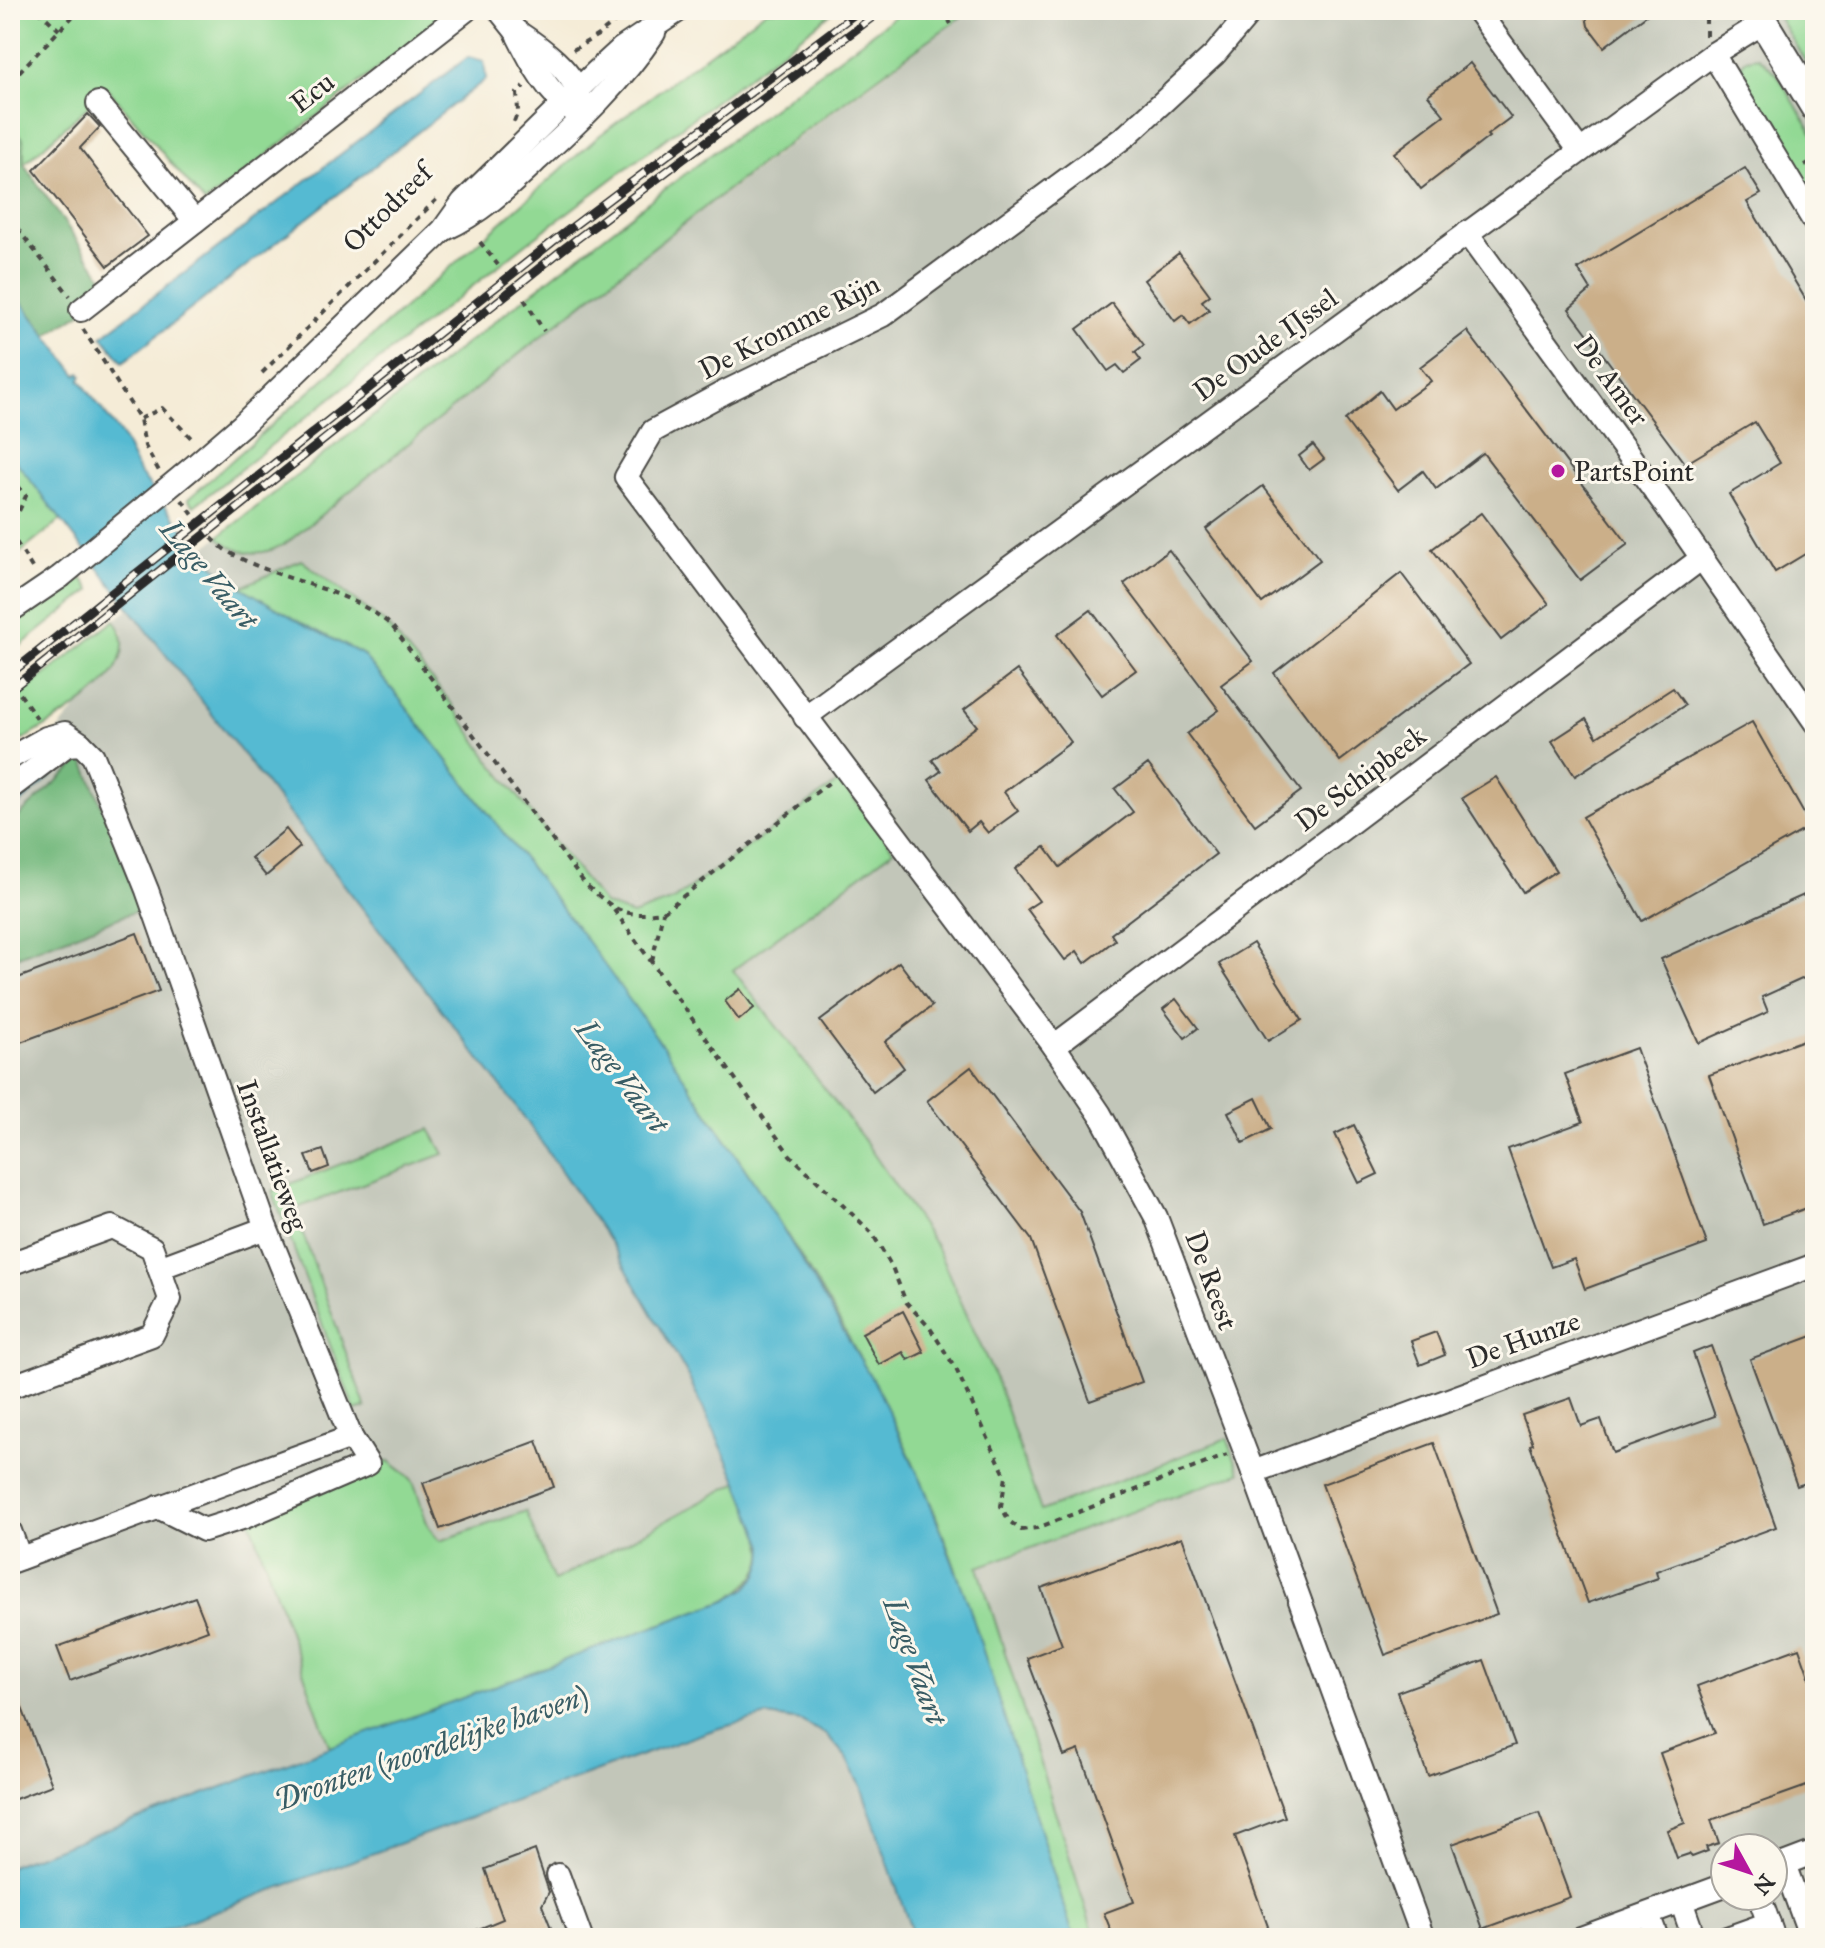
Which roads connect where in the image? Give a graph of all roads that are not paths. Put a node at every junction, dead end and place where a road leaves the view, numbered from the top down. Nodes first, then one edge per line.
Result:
1 (466, 10) edge
2 (499, 10) edge
3 (679, 10) edge
4 (1252, 10) edge
5 (1477, 10) edge
6 (1760, 16) edge
7 (659, 25) junction
8 (1713, 54) junction
9 (571, 97) junction
10 (98, 103) dead end
11 (1815, 107) edge
12 (584, 117) junction
13 (1580, 151) junction
14 (195, 221) junction
15 (1815, 223) edge
16 (443, 230) junction
17 (1467, 233) junction
18 (81, 310) road end
19 (1702, 558) junction
20 (10, 611) edge
21 (805, 717) junction
22 (1815, 722) edge
23 (81, 744) junction
24 (10, 758) edge
25 (10, 788) edge
26 (1054, 1046) junction
27 (266, 1228) junction
28 (10, 1264) edge
29 (1815, 1265) edge
30 (159, 1268) junction
31 (10, 1387) edge
32 (351, 1437) junction
33 (1253, 1472) junction
34 (158, 1507) junction
35 (10, 1531) edge
36 (15, 1560) edge
37 (1815, 1852) edge
38 (1789, 1862) edge
39 (558, 1875) dead end
40 (1789, 1890) edge
41 (1709, 1891) edge
42 (1681, 1901) junction
43 (1648, 1914) junction
44 (1772, 1930) edge
45 (581, 1938) edge
46 (1423, 1938) edge
47 (1581, 1938) edge
48 (1657, 1938) edge
49 (1694, 1938) edge
50 (1727, 1938) edge
51 (1811, 1938) edge

1 - 14 street, Ecu
2 - 9 street
3 - 7 street, Ottodreef
4 - 21 street, De Kromme Rijn
5 - 13 street
6 - 8 street, De Oude IJssel
6 - 11 main road
7 - 9 street, Ottodreef
7 - 12 street, Ottodreef
8 - 13 street, De Oude IJssel
8 - 15 street
9 - 12 street
9 - 16 street, Ottodreef
10 - 14 street
12 - 16 street, Ottodreef
13 - 17 street, De Oude IJssel
14 - 18 street, Ecu
16 - 20 street, Ottodreef, bridge
17 - 19 street, De Amer
17 - 21 street, De Oude IJssel
19 - 22 street, De Amer
19 - 26 street, De Schipbeek
21 - 26 street, De Reest
23 - 24 street
23 - 25 street
23 - 27 street, Installatieweg
26 - 33 street, De Reest
27 - 30 street
27 - 32 street, Installatieweg
28 - 30 street
29 - 33 street, De Hunze
30 - 31 street
32 - 34 street
32 - 34 street, Installatieweg
33 - 46 street, De Reest
34 - 36 street
35 - 36 street
37 - 38 street
39 - 45 street
40 - 51 street
41 - 42 street
42 - 43 street
42 - 49 street
43 - 47 street
43 - 48 street
44 - 50 street

